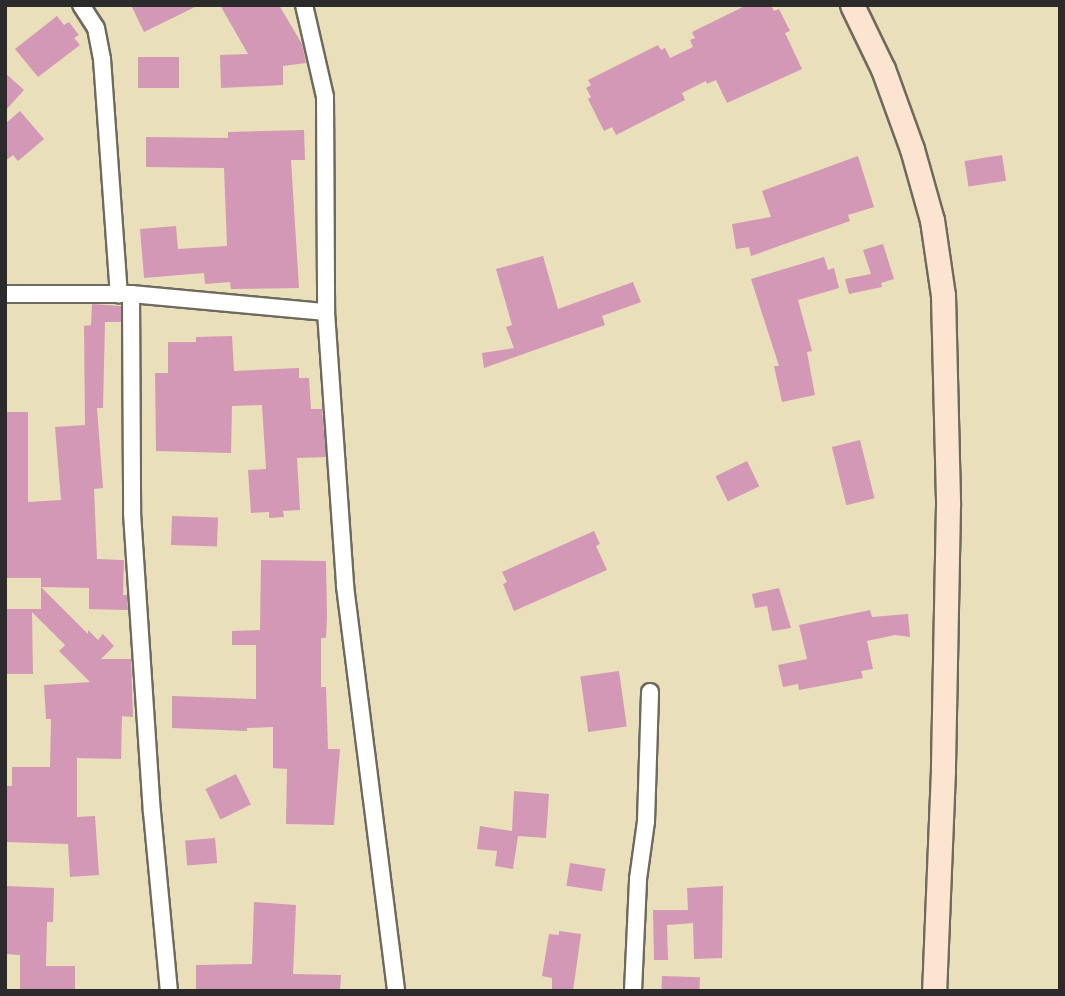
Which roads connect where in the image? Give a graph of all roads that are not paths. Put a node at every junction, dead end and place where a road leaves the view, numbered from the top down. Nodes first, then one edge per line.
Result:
1 (81, 5) edge
2 (304, 5) edge
3 (852, 5) edge
4 (5, 294) edge
5 (125, 294) junction
6 (326, 312) junction
7 (650, 692) dead end
8 (169, 991) edge
9 (396, 991) edge
10 (633, 991) edge
11 (934, 991) edge

1 - 5 street
2 - 6 street
3 - 11 main road
4 - 5 street
5 - 6 street
5 - 8 street
6 - 9 street
7 - 10 street

